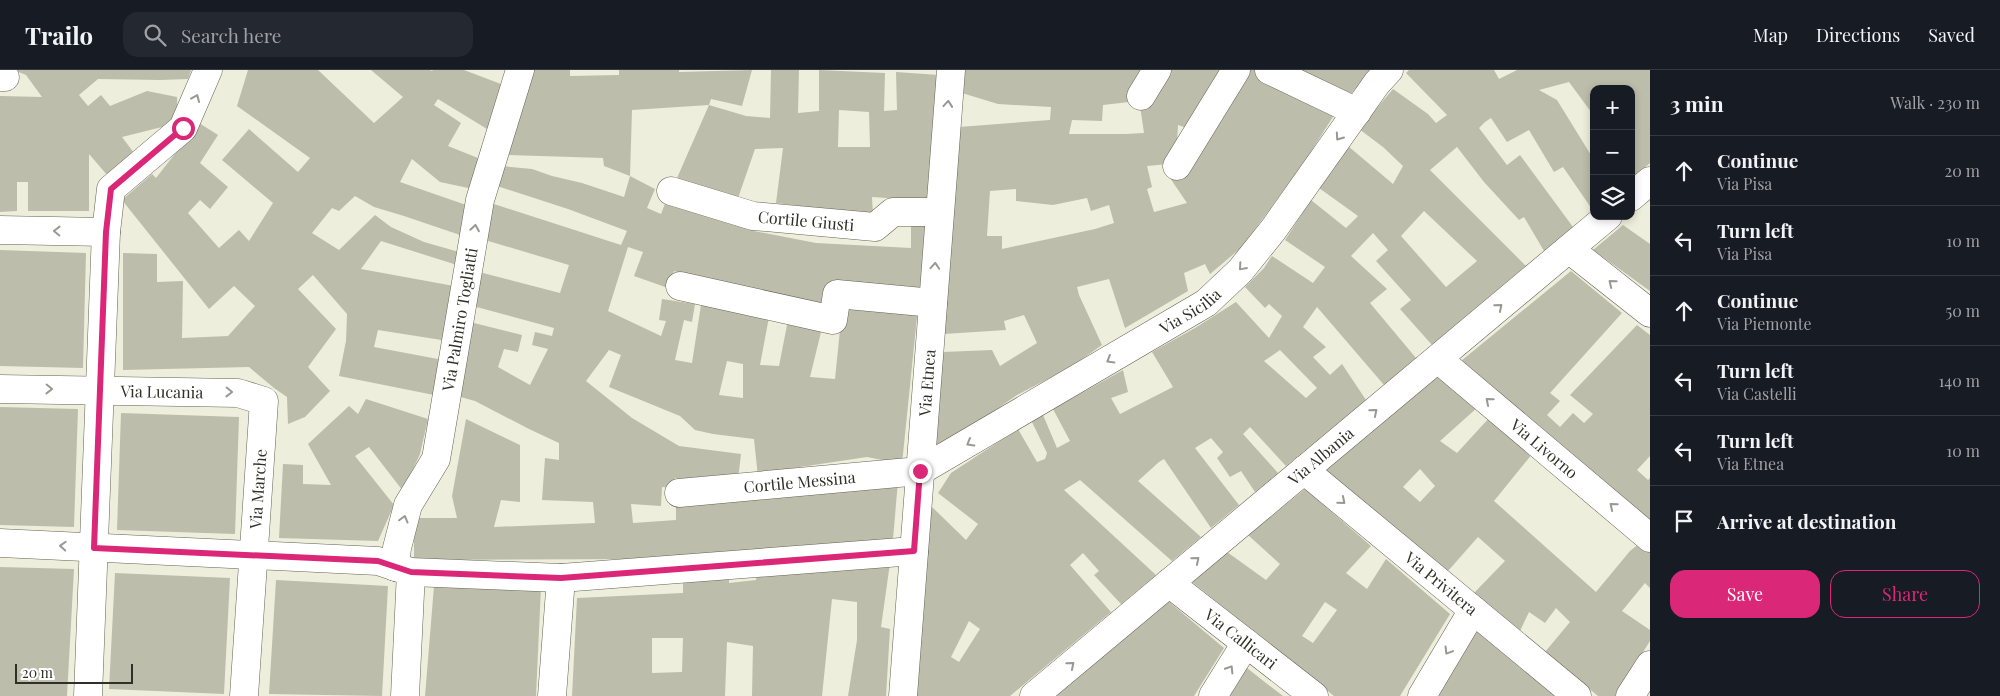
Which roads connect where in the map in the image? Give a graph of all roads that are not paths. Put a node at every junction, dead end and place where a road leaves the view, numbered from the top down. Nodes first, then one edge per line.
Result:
1 (208, 70) edge
2 (520, 70) edge
3 (950, 70) edge
4 (1157, 70) edge
5 (1236, 70) edge
6 (1269, 70) edge
7 (1389, 70) edge
8 (1141, 96) dead end
9 (1357, 112) junction
10 (1177, 166) dead end
11 (1650, 181) edge
12 (671, 191) dead end
13 (1635, 194) edge
14 (939, 212) junction
15 (1603, 220) edge
16 (0, 230) edge
17 (106, 232) junction
18 (1569, 249) junction
19 (680, 286) dead end
20 (933, 303) junction
21 (1650, 313) edge
22 (1438, 358) junction
23 (0, 389) edge
24 (100, 390) junction
25 (264, 401) joint
26 (1304, 470) junction
27 (920, 471) junction
28 (679, 494) dead end
29 (1650, 538) edge
30 (0, 543) edge
31 (94, 548) junction
32 (914, 551) junction
33 (253, 555) junction
34 (403, 569) junction
35 (561, 578) junction
36 (1169, 583) junction
37 (1473, 610) junction
38 (1246, 643) junction
39 (1650, 664) edge
40 (88, 696) edge
41 (244, 696) edge
42 (405, 696) edge
43 (552, 696) edge
44 (903, 696) edge
45 (1034, 696) edge
46 (1213, 696) edge
47 (1314, 696) edge
48 (1422, 696) edge
49 (1577, 696) edge
50 (1630, 696) edge

17 -> 1 street
34 -> 2 street, Via Palmiro Togliatti
14 -> 3 street, Via Etnea
4 - 8 street
5 - 10 street
6 - 9 street
7 - 9 street, Via Sicilia
9 -> 27 street, Via Sicilia
11 - 13 street
12 - 14 street, Cortile Giusti
20 -> 14 street, Via Etnea
15 - 18 street, Via Albania
17 -> 16 street
17 - 24 street
21 -> 18 street
22 -> 18 street, Via Albania
19 - 20 street
20 - 27 street, Via Etnea
26 -> 22 street, Via Albania
29 -> 22 street, Via Livorno
23 -> 24 street, Via Lucania
24 -> 25 street, Via Lucania
24 - 31 street
25 - 33 street, Via Marche
36 -> 26 street, Via Albania
26 -> 37 street, Via Privitera
27 - 28 street, Cortile Messina
27 - 32 street, Via Etnea
31 -> 30 street
31 - 33 street
31 - 40 street
32 - 35 street
32 - 44 street, Via Etnea
33 - 34 street
33 - 41 street, Via Marche
34 - 35 street
34 - 42 street, Via Palmiro Togliatti
35 - 43 street
36 - 38 street, Via Callicari
45 -> 36 street, Via Albania
37 -> 48 street
37 - 49 street, Via Privitera
46 -> 38 street
38 - 47 street, Via Callicari
39 - 50 street

